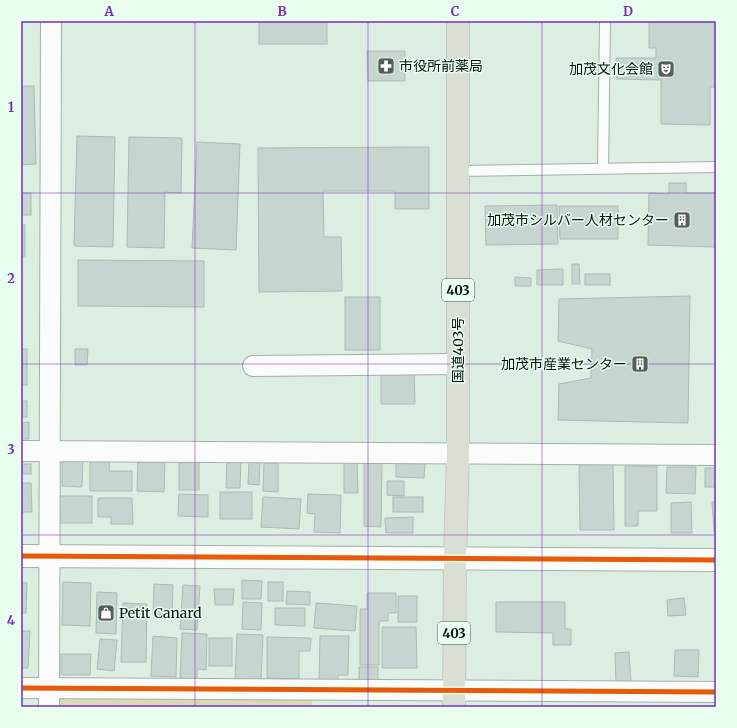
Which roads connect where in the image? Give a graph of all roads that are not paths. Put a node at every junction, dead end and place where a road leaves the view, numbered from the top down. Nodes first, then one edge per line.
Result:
1 (51, 21) edge
2 (458, 21) edge
3 (605, 21) edge
4 (716, 167) edge
5 (603, 168) junction
6 (458, 171) junction
7 (458, 364) junction
8 (253, 366) dead end
9 (21, 451) edge
10 (50, 451) junction
11 (458, 453) junction
12 (716, 455) edge
13 (21, 556) edge
14 (50, 556) junction
15 (454, 559) junction
16 (716, 560) edge
17 (21, 688) edge
18 (716, 692) edge
19 (49, 698) edge
20 (321, 698) edge
21 (454, 699) edge
22 (587, 699) edge

1 - 10 street
2 - 6 highway, 国道403号 / 403
3 - 5 lane
4 - 5 lane
5 - 6 lane
6 - 7 highway, 国道403号 / 403
7 - 8 street
7 - 11 highway, 国道403号 / 403
9 - 10 street
10 - 11 street
10 - 14 street
11 - 12 street
11 - 15 highway, 国道403号 / 403
13 - 14 street
14 - 15 street
14 - 19 street
15 - 16 street
15 - 21 highway, 403
17 - 19 street
18 - 22 street
19 - 20 street
20 - 21 street
21 - 22 street

